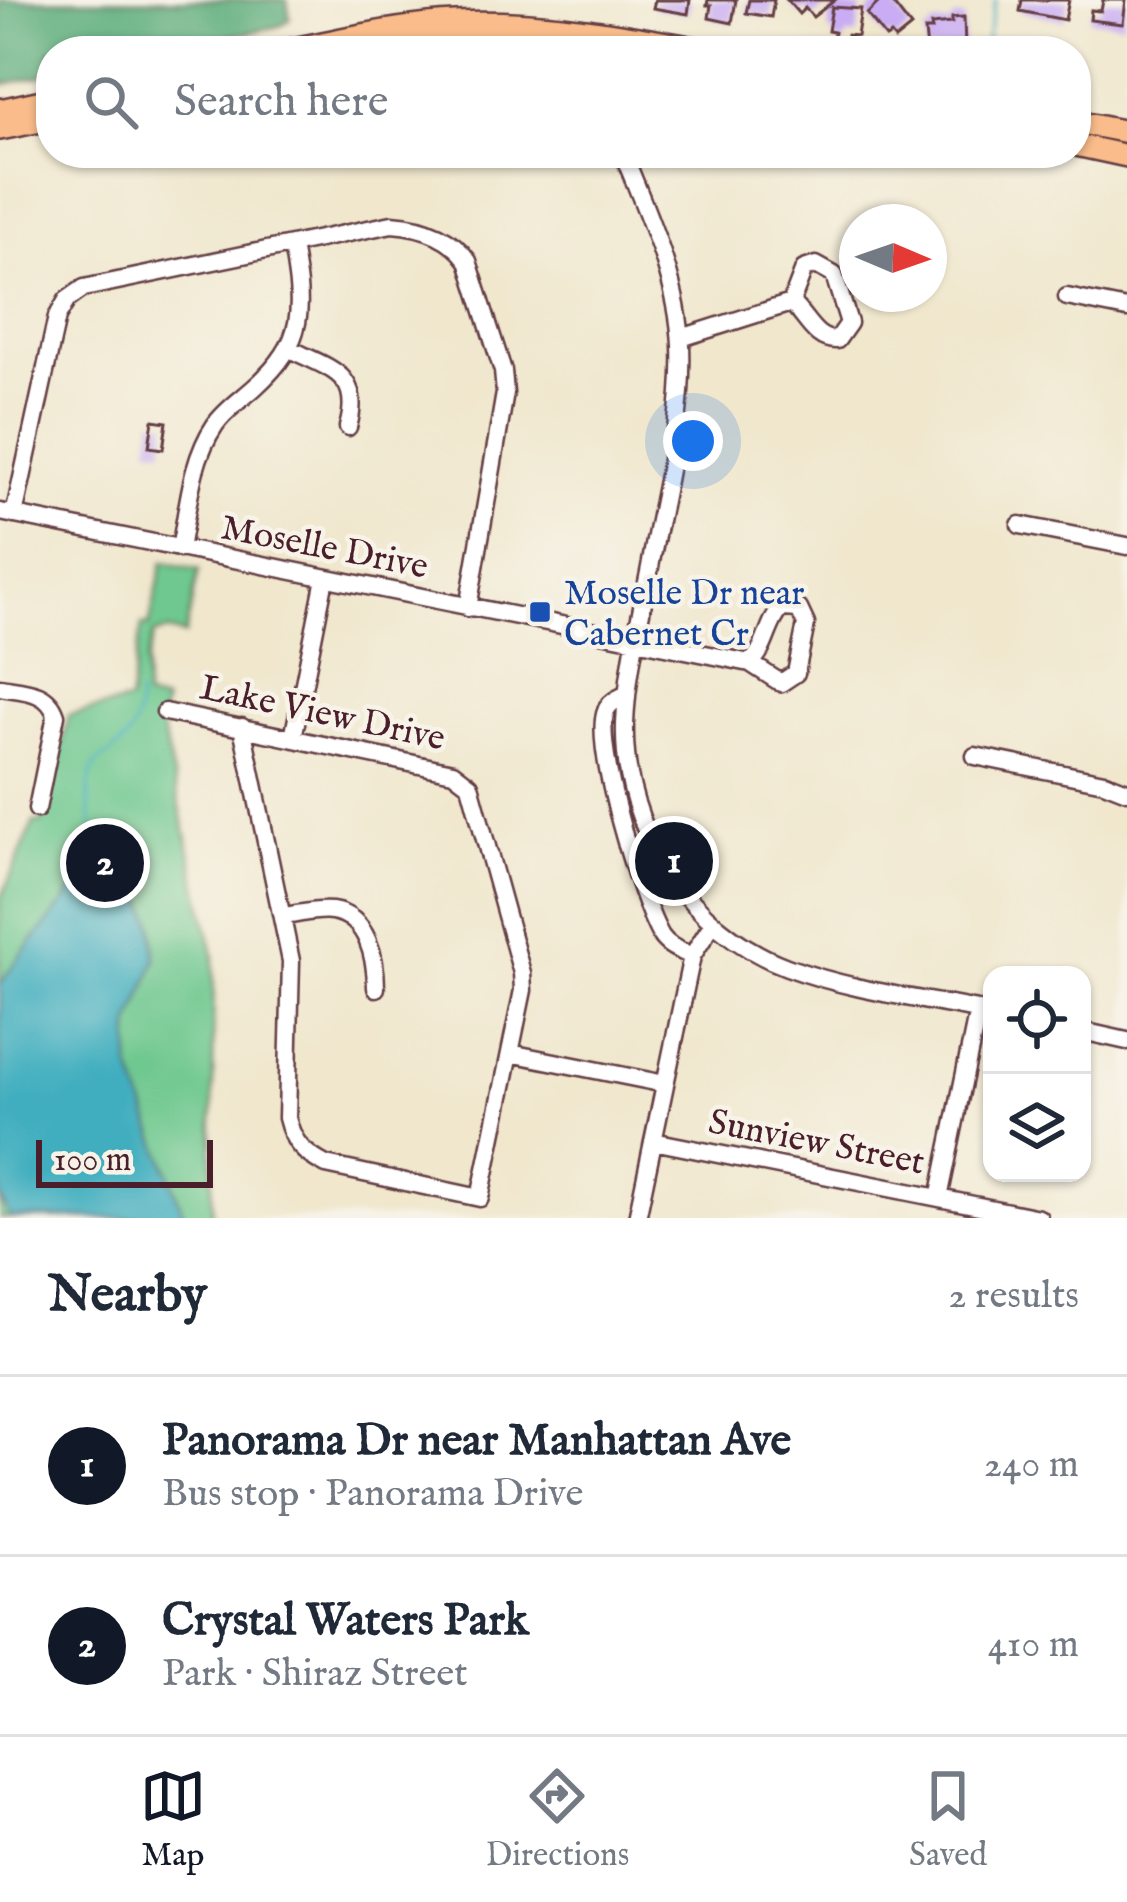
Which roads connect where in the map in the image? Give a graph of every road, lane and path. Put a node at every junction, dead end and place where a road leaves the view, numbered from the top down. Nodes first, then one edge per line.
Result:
1 (364, 36) edge
2 (585, 36) edge
3 (36, 102) edge
4 (0, 110) edge
5 (36, 122) edge
6 (1091, 125) edge
7 (0, 129) edge
8 (1127, 132) edge
9 (1091, 149) edge
10 (1127, 156) edge
11 (619, 168) edge
12 (629, 168) edge
13 (653, 230) junction
14 (292, 245) junction
15 (1067, 297) dead end
16 (791, 303) dead end
17 (1127, 309) edge
18 (681, 338) junction
19 (290, 349) junction
20 (348, 427) dead end
21 (7, 514) edge
22 (1021, 525) dead end
23 (1127, 546) edge
24 (180, 549) junction
25 (325, 578) junction
26 (468, 608) junction
27 (636, 641) junction
28 (750, 663) dead end
29 (0, 687) edge
30 (627, 694) junction
31 (165, 712) dead end
32 (242, 728) junction
33 (293, 738) junction
34 (975, 757) dead end
35 (1127, 790) edge
36 (37, 809) dead end
37 (284, 916) junction
38 (713, 923) junction
39 (692, 956) junction
40 (376, 988) dead end
41 (983, 1012) edge
42 (983, 1020) edge
43 (1091, 1033) edge
44 (1127, 1041) edge
45 (510, 1053) junction
46 (665, 1084) junction
47 (653, 1141) junction
48 (939, 1198) junction
49 (638, 1218) edge
50 (1039, 1218) edge

1 - 2 main road
3 - 4 main road
5 - 7 main road
6 - 8 main road
9 - 10 main road
11 - 13 street
12 - 13 street
13 - 18 street
14 - 19 street
14 - 21 street
14 - 26 street
15 - 17 street
16 - 18 street
18 - 27 street
19 - 20 street
19 - 24 street
21 - 24 street, Moselle Drive
22 - 23 street
24 - 25 street, Moselle Drive
25 - 26 street, Moselle Drive
25 - 33 street
26 - 27 street, Moselle Drive
27 - 28 street, Moselle Drive
27 - 30 street
29 - 36 street
30 - 38 street
30 - 39 street
31 - 32 street, Lake View Drive
32 - 33 street, Lake View Drive
32 - 37 street
33 - 45 street, Lake View Drive
34 - 35 street
37 - 40 street
37 - 45 street, Lake View Drive
38 - 39 street
38 - 41 street
39 - 46 street
42 - 48 street
43 - 44 street
45 - 46 street
46 - 47 street
47 - 48 street, Sunview Street
47 - 49 street
48 - 50 street, Sunview Street

